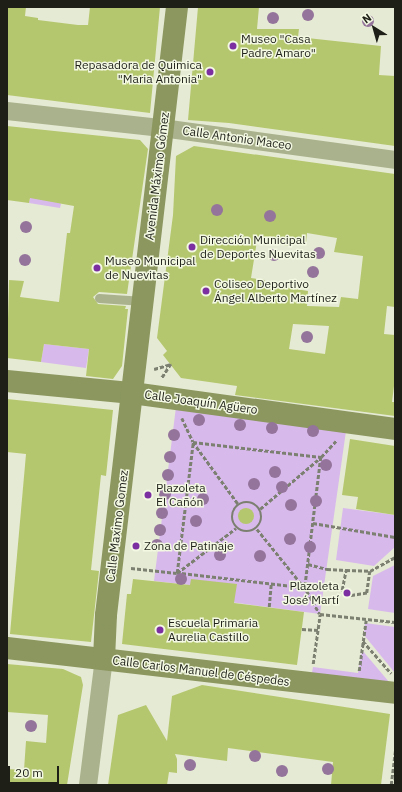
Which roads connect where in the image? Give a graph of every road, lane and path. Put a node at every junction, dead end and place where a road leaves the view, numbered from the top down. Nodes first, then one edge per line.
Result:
1 (177, 7) edge
2 (7, 111) edge
3 (162, 128) junction
4 (395, 160) edge
5 (99, 298) dead end
6 (143, 301) junction
7 (7, 381) edge
8 (139, 387) junction
9 (179, 414) dead end
10 (395, 429) edge
11 (341, 436) dead end
12 (193, 442) junction
13 (321, 457) junction
14 (239, 505) junction
15 (260, 509) junction
16 (313, 522) junction
17 (236, 528) junction
18 (257, 529) junction
19 (395, 537) edge
20 (395, 557) edge
21 (308, 564) junction
22 (128, 568) dead end
23 (346, 570) junction
24 (177, 572) junction
25 (370, 572) junction
26 (271, 584) junction
27 (305, 588) junction
28 (269, 607) dead end
29 (320, 614) junction
30 (366, 620) junction
31 (395, 622) edge
32 (302, 629) dead end
33 (318, 630) junction
34 (363, 641) junction
35 (7, 648) edge
36 (104, 659) junction
37 (320, 668) dead end
38 (351, 672) dead end
39 (395, 678) edge
40 (395, 693) edge
41 (395, 751) edge
42 (88, 785) edge
43 (391, 785) edge

1 - 3 main road, Avenida Máximo Gómez
2 - 3 street, Calle Antonio Maceo
3 - 4 street, Calle Antonio Maceo
3 - 6 main road, Avenida Máximo Gómez
5 - 6 lane
6 - 8 main road, Avenida Máximo Gómez
7 - 8 main road, Calle Joaquín Agüero
8 - 8 path
8 - 10 main road, Calle Joaquín Agüero
8 - 36 main road, Calle Maximo Gomez
9 - 12 path
11 - 13 path
12 - 13 path
12 - 14 path
12 - 24 path
13 - 15 path
13 - 16 path
14 - 15 path
14 - 17 path
15 - 18 path
16 - 19 path
16 - 21 path
17 - 18 path
17 - 24 path
18 - 27 path
20 - 25 path
21 - 23 path
21 - 27 path
22 - 24 path
23 - 25 path
23 - 25 path
24 - 26 path
26 - 27 path
26 - 28 path
27 - 29 path
29 - 30 path
29 - 33 path
30 - 31 path
30 - 34 path
32 - 33 path
33 - 37 path
34 - 38 path
34 - 39 path
35 - 36 main road, Calle Carlos Manuel de Céspedes
36 - 40 main road, Calle Carlos Manuel de Céspedes
36 - 42 street
41 - 43 path

